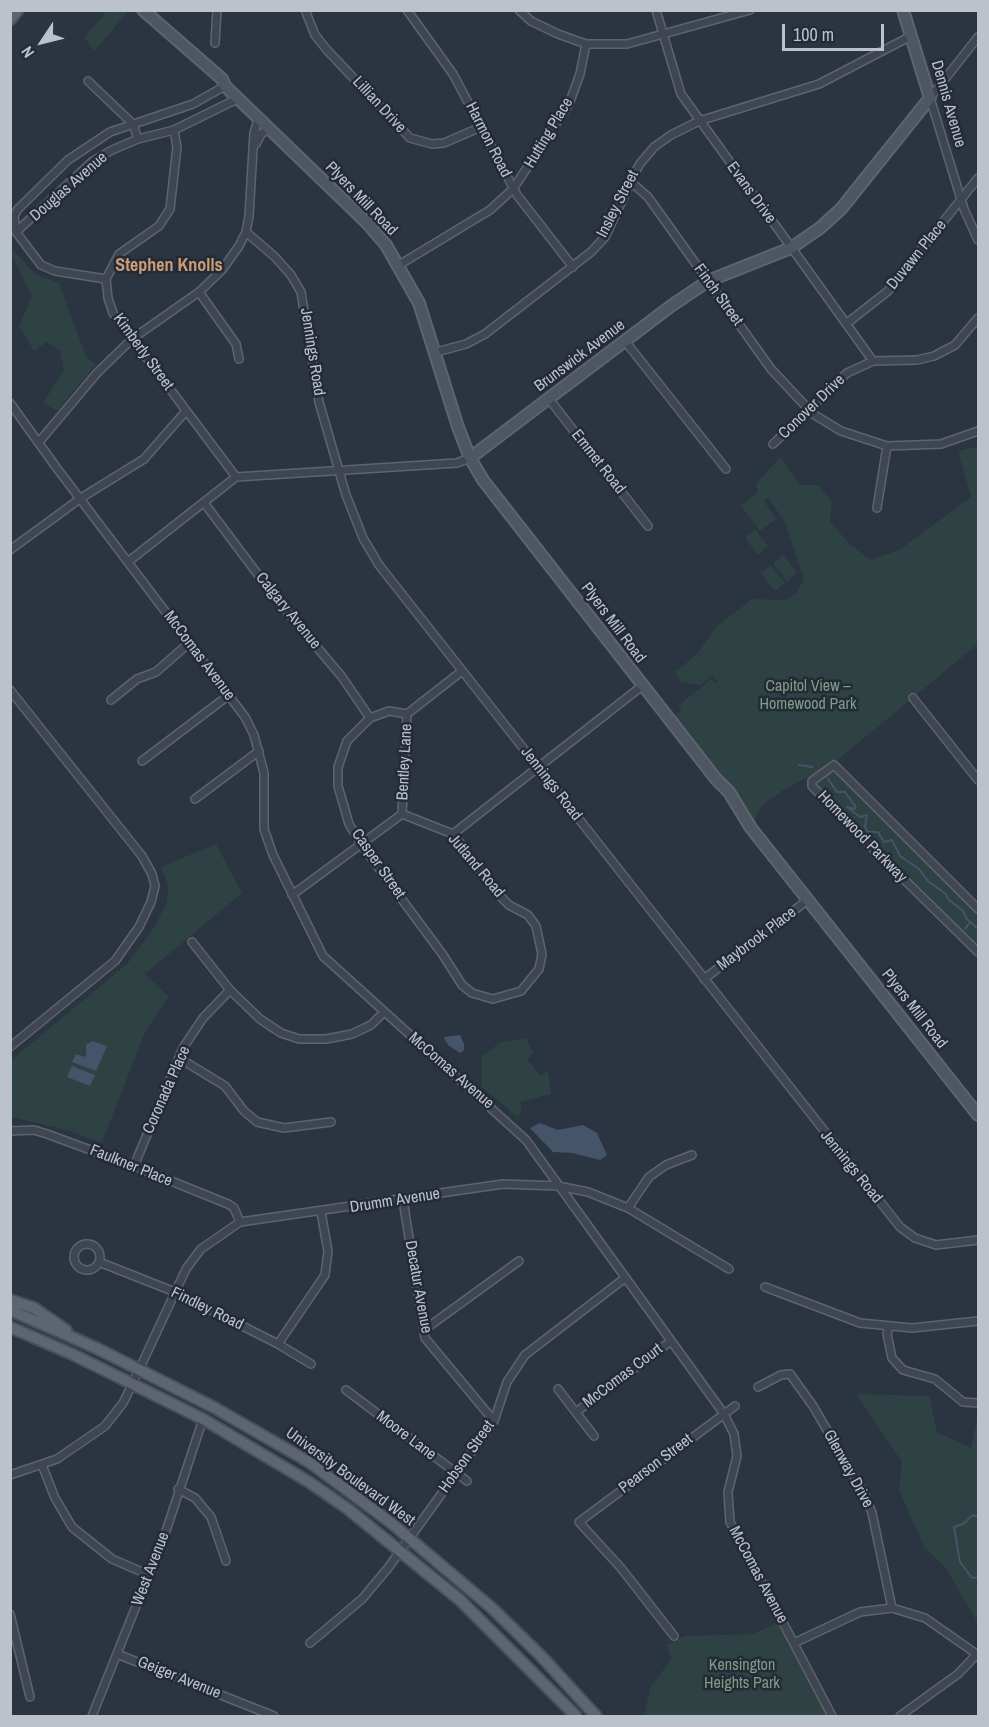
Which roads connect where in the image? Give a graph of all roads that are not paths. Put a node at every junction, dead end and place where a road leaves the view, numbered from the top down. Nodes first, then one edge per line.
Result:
1 (18, 10) edge
2 (217, 10) edge
3 (305, 10) edge
4 (407, 10) edge
5 (519, 10) edge
6 (656, 10) edge
7 (750, 10) edge
8 (903, 10) edge
9 (145, 11) edge
10 (10, 20) edge
11 (664, 36) junction
12 (911, 36) junction
13 (978, 37) edge
14 (215, 43) dead end
15 (586, 44) junction
16 (88, 81) dead end
17 (225, 86) junction
18 (239, 98) junction
19 (930, 98) junction
20 (259, 117) junction
21 (699, 121) junction
22 (133, 124) junction
23 (481, 127) junction
24 (270, 128) junction
25 (174, 130) junction
26 (138, 139) junction
27 (255, 146) junction
28 (978, 178) edge
29 (630, 181) junction
30 (513, 189) junction
31 (961, 200) junction
32 (16, 232) junction
33 (246, 232) junction
34 (978, 240) edge
35 (790, 248) junction
36 (399, 265) junction
37 (573, 267) junction
38 (106, 279) junction
39 (708, 281) junction
40 (199, 292) junction
41 (978, 318) edge
42 (846, 324) junction
43 (132, 339) junction
44 (625, 341) junction
45 (436, 352) junction
46 (238, 359) dead end
47 (873, 361) junction
48 (549, 399) junction
49 (10, 403) edge
50 (807, 409) junction
51 (186, 411) junction
52 (978, 431) edge
53 (39, 442) junction
54 (773, 444) dead end
55 (887, 446) junction
56 (469, 456) junction
57 (726, 469) dead end
58 (339, 470) junction
59 (236, 477) junction
60 (81, 498) junction
61 (205, 504) junction
62 (878, 508) dead end
63 (648, 526) dead end
64 (10, 550) edge
65 (129, 561) junction
66 (189, 643) junction
67 (462, 671) junction
68 (642, 686) junction
69 (10, 690) edge
70 (229, 696) junction
71 (913, 698) dead end
72 (111, 700) dead end
73 (407, 714) junction
74 (370, 718) junction
75 (259, 751) junction
76 (142, 761) dead end
77 (538, 767) junction
78 (978, 780) edge
79 (195, 799) dead end
80 (402, 814) junction
81 (453, 834) junction
82 (361, 844) junction
83 (292, 895) junction
84 (809, 899) junction
85 (978, 909) edge
86 (192, 942) dead end
87 (978, 952) edge
88 (704, 979) junction
89 (230, 990) junction
90 (481, 996) joint
91 (384, 1012) junction
92 (10, 1047) edge
93 (179, 1058) junction
94 (978, 1115) edge
95 (331, 1122) dead end
96 (10, 1131) edge
97 (692, 1155) dead end
98 (134, 1166) junction
99 (558, 1186) junction
100 (403, 1200) junction
101 (628, 1208) junction
102 (321, 1212) junction
103 (240, 1222) junction
104 (978, 1240) edge
105 (519, 1261) dead end
106 (99, 1262) dead end
107 (729, 1269) dead end
108 (625, 1278) junction
109 (765, 1287) dead end
110 (175, 1292) junction
111 (10, 1300) edge
112 (10, 1310) edge
113 (978, 1321) edge
114 (10, 1327) edge
115 (889, 1327) junction
116 (424, 1330) junction
117 (72, 1337) junction
118 (671, 1341) junction
119 (278, 1344) junction
120 (311, 1364) dead end
121 (138, 1370) junction
122 (132, 1385) junction
123 (758, 1387) dead end
124 (558, 1389) dead end
125 (346, 1390) dead end
126 (978, 1402) edge
127 (735, 1406) dead end
128 (576, 1412) junction
129 (724, 1414) junction
130 (203, 1419) junction
131 (494, 1421) junction
132 (594, 1436) dead end
133 (42, 1466) junction
134 (456, 1473) junction
135 (10, 1475) edge
136 (466, 1481) dead end
137 (178, 1489) junction
138 (409, 1538) junction
139 (400, 1550) junction
140 (226, 1561) dead end
141 (149, 1575) junction
142 (892, 1608) junction
143 (10, 1614) edge
144 (674, 1636) dead end
145 (310, 1643) dead end
146 (794, 1643) junction
147 (117, 1654) junction
148 (978, 1654) edge
149 (30, 1697) dead end
150 (92, 1716) edge
151 (274, 1716) edge
152 (576, 1716) edge
153 (596, 1716) edge
154 (832, 1716) edge
155 (900, 1716) edge

1 - 10 main road
2 - 14 street
3 - 23 street, Lillian Drive
4 - 23 street, Harmon Road
5 - 15 street
6 - 11 street, Evans Drive
7 - 11 street
8 - 12 street, Dennis Avenue
9 - 17 street, Plyers Mill Road
11 - 15 street
11 - 21 street, Evans Drive
12 - 19 street, Dennis Avenue
12 - 21 street, Insley Street
13 - 19 street, Brunswick Avenue
15 - 30 street, Hutting Place
16 - 22 street
17 - 18 street, Plyers Mill Road
17 - 22 street, Douglas Avenue
18 - 20 street, Plyers Mill Road
18 - 25 street, Douglas Avenue
19 - 31 street, Dennis Avenue
19 - 35 street, Brunswick Avenue
20 - 24 street, Plyers Mill Road
20 - 27 street
21 - 29 street, Insley Street
21 - 35 street, Evans Drive
22 - 26 street
22 - 32 street, Douglas Avenue
23 - 30 street, Harmon Road
24 - 27 street
24 - 36 street, Plyers Mill Road
25 - 26 street, Douglas Avenue
25 - 38 street
26 - 32 street, Douglas Avenue
27 - 33 street
28 - 31 street, Duvawn Place
29 - 37 street, Insley Street
29 - 39 street, Finch Street
30 - 36 street, Hutting Place
30 - 37 street, Harmon Road
31 - 34 street, Dennis Avenue
31 - 42 street, Duvawn Place
32 - 38 street
33 - 40 street
33 - 58 street, Jennings Road
35 - 39 street, Brunswick Avenue
35 - 42 street, Evans Drive
36 - 45 street, Plyers Mill Road
37 - 45 street, Insley Street
38 - 43 street, Kimberly Street
39 - 44 street, Brunswick Avenue
39 - 50 street, Finch Street
40 - 43 street
40 - 46 street
41 - 47 street, Conover Drive
42 - 47 street, Evans Drive
43 - 51 street, Kimberly Street
43 - 53 street
44 - 48 street, Brunswick Avenue
44 - 57 street
45 - 56 street, Plyers Mill Road
47 - 50 street, Conover Drive
48 - 56 street, Brunswick Avenue
48 - 63 street, Emmet Road
49 - 53 street
50 - 54 street, Conover Drive
50 - 55 street, Finch Street
51 - 59 street, Kimberly Street
51 - 60 street
52 - 55 street
53 - 60 street, McComas Avenue
55 - 62 street
56 - 58 street, Brunswick Avenue
56 - 68 street, Plyers Mill Road
58 - 59 street, Brunswick Avenue
58 - 67 street, Jennings Road
59 - 61 street
60 - 64 street
60 - 65 street, McComas Avenue
61 - 65 street
61 - 74 street, Calgary Avenue
65 - 66 street, McComas Avenue
66 - 70 street, McComas Avenue
66 - 72 street
67 - 73 street, Bentley Lane
67 - 77 street, Jennings Road
68 - 77 street
68 - 84 street, Plyers Mill Road
69 - 92 street
70 - 75 street, McComas Avenue
70 - 76 street
71 - 78 street
73 - 74 street
73 - 80 street, Bentley Lane
74 - 82 street, Casper Street
75 - 79 street
75 - 83 street, McComas Avenue
77 - 81 street
77 - 88 street, Jennings Road
80 - 81 street, Jutland Road
80 - 82 street, Bentley Lane
81 - 90 street, Jutland Road
82 - 83 street, Bentley Lane
82 - 90 street, Casper Street
83 - 91 street, McComas Avenue
84 - 88 street, Maybrook Place
84 - 94 street, Plyers Mill Road
85 - 87 street, Homewood Parkway
86 - 89 street
88 - 104 street, Jennings Road
89 - 91 street
89 - 93 street, Coronada Place
91 - 99 street, McComas Avenue
93 - 95 street
93 - 98 street, Coronada Place
96 - 98 street, Faulkner Place
97 - 101 street
98 - 103 street, Faulkner Place
99 - 100 street, Drumm Avenue
99 - 101 street, Drumm Avenue
99 - 108 street, McComas Avenue
100 - 102 street, Drumm Avenue
100 - 116 street, Decatur Avenue
101 - 107 street, Drumm Avenue
102 - 103 street, Drumm Avenue
102 - 119 street
103 - 110 street, Drumm Avenue
105 - 116 street
106 - 110 street, Findley Road
108 - 118 street, McComas Avenue
108 - 131 street, Hobson Street
109 - 115 street
110 - 119 street, Findley Road
110 - 121 street, Drumm Avenue
111 - 117 main road
112 - 117 main road, University Boulevard West
113 - 115 street
114 - 122 main road, University Boulevard West
115 - 126 street
116 - 131 street, Decatur Avenue
117 - 121 main road, University Boulevard West
118 - 128 street, McComas Court
118 - 129 street, McComas Avenue
119 - 120 street, Findley Road
121 - 122 street, Drumm Avenue
121 - 138 main road, University Boulevard West
122 - 130 main road, University Boulevard West
122 - 133 street, Drumm Avenue
123 - 142 street, Glenway Drive
124 - 128 street, McComas Court
125 - 134 street, Moore Lane
127 - 129 street, Pearson Street
128 - 132 street, McComas Court
129 - 144 street, Pearson Street
129 - 146 street, McComas Avenue
130 - 137 street, West Avenue
130 - 139 main road, University Boulevard West
131 - 134 street, Hobson Street
133 - 135 street, Drumm Avenue
133 - 141 street
134 - 136 street, Moore Lane
134 - 138 street, Hobson Street
137 - 140 street
137 - 141 street, West Avenue
138 - 139 street, Hobson Street
138 - 153 main road, University Boulevard West
139 - 145 street, Hobson Street
139 - 152 main road, University Boulevard West
141 - 147 street, West Avenue
142 - 146 street
142 - 148 street
143 - 149 street
146 - 154 street, McComas Avenue
147 - 150 street, West Avenue
147 - 151 street, Geiger Avenue
148 - 155 street

